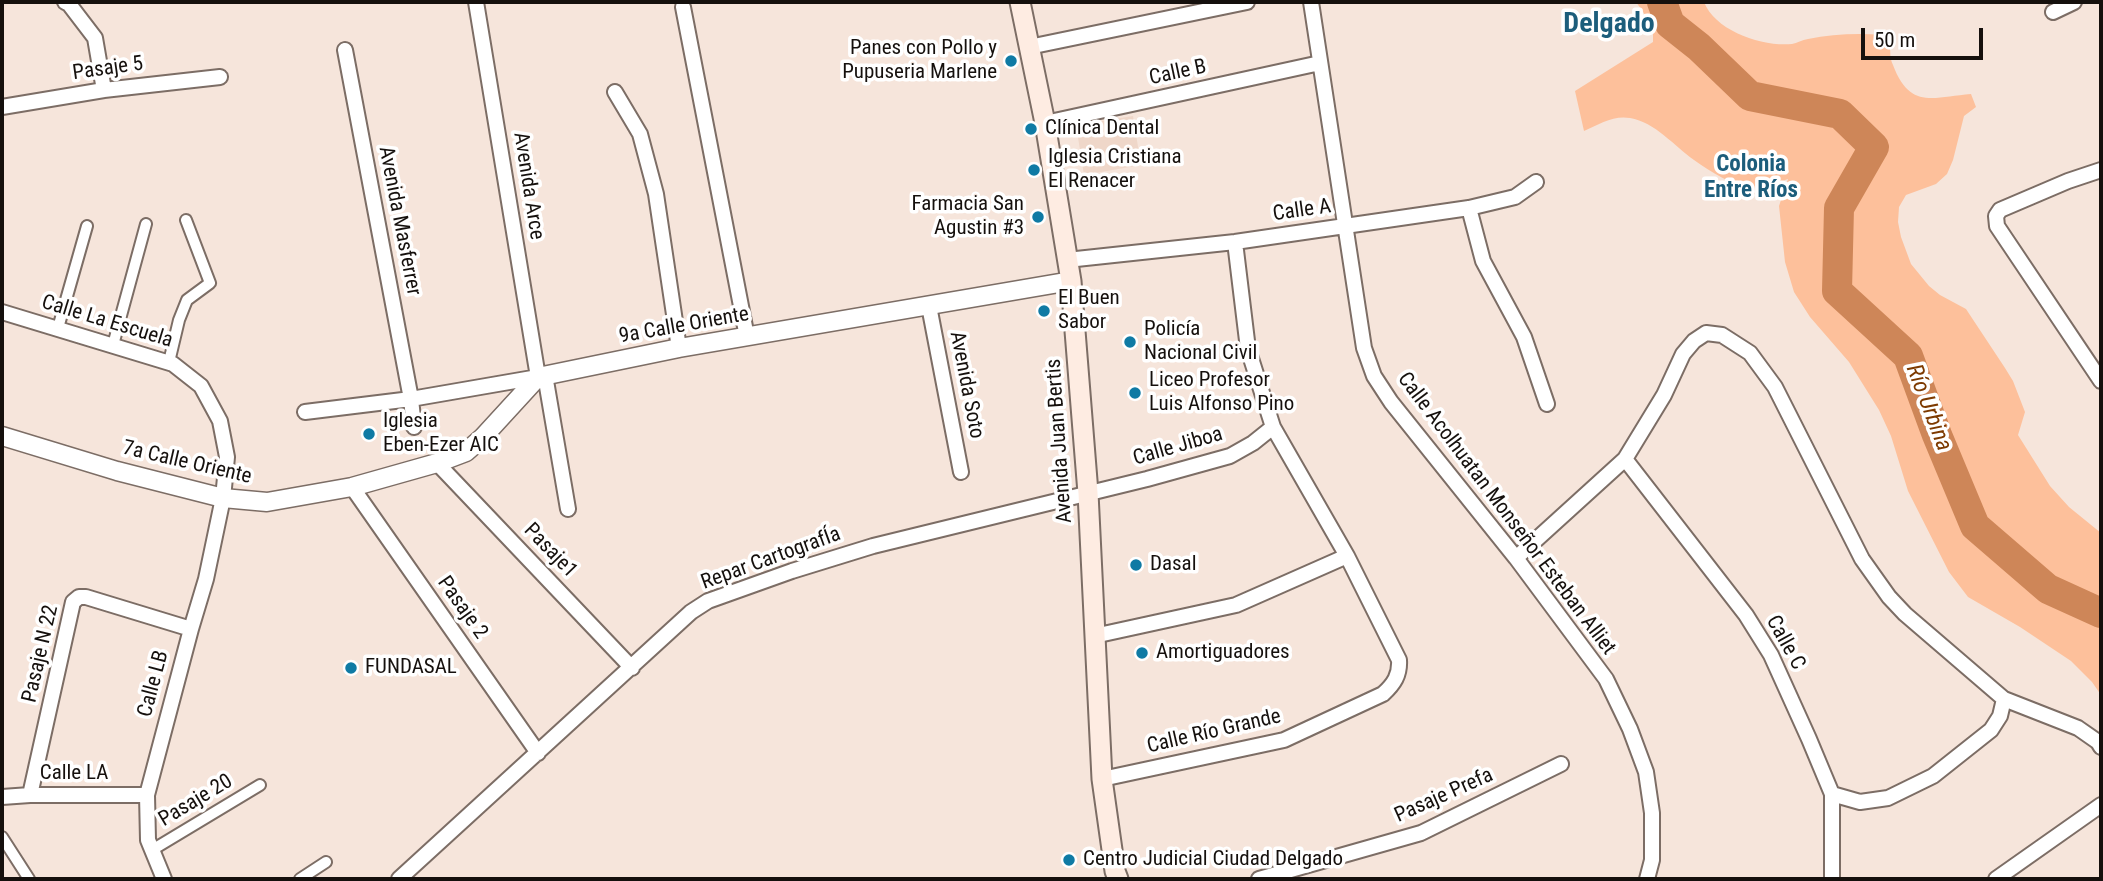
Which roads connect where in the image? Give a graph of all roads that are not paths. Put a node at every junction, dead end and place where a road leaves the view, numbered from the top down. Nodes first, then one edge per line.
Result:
1 (65, 2) edge
2 (476, 2) edge
3 (1020, 2) edge
4 (1247, 2) edge
5 (1311, 2) edge
6 (2074, 2) edge
7 (683, 7) dead end
8 (2053, 12) dead end
9 (1030, 47) junction
10 (345, 50) dead end
11 (1320, 63) junction
12 (220, 77) dead end
13 (104, 90) junction
14 (615, 92) dead end
15 (2, 107) edge
16 (1045, 123) junction
17 (2101, 170) edge
18 (1536, 182) dead end
19 (1469, 208) junction
20 (186, 220) dead end
21 (146, 225) dead end
22 (1346, 225) junction
23 (87, 226) dead end
24 (1235, 242) junction
25 (1067, 260) junction
26 (1071, 281) junction
27 (929, 306) junction
28 (2, 312) edge
29 (58, 328) junction
30 (747, 337) junction
31 (113, 345) junction
32 (679, 348) junction
33 (169, 362) junction
34 (542, 376) junction
35 (2101, 381) edge
36 (411, 399) junction
37 (1547, 404) dead end
38 (305, 412) dead end
39 (414, 427) dead end
40 (1273, 427) junction
41 (2, 436) edge
42 (1625, 459) junction
43 (437, 463) junction
44 (961, 472) dead end
45 (352, 487) junction
46 (1088, 493) junction
47 (223, 498) junction
48 (568, 509) dead end
49 (1348, 556) junction
50 (1516, 558) junction
51 (191, 629) junction
52 (1094, 636) junction
53 (632, 668) junction
54 (2004, 699) junction
55 (2101, 747) edge
56 (538, 753) junction
57 (1561, 764) dead end
58 (1102, 779) junction
59 (260, 785) dead end
60 (1832, 794) junction
61 (30, 795) junction
62 (147, 796) junction
63 (2, 797) edge
64 (2101, 805) edge
65 (2, 837) edge
66 (152, 850) junction
67 (326, 862) dead end
68 (29, 879) edge
69 (164, 879) edge
70 (300, 879) edge
71 (399, 879) edge
72 (1118, 879) edge
73 (1259, 879) edge
74 (1647, 879) edge
75 (1832, 879) edge
76 (1996, 879) edge

1 - 13 street
2 - 34 street, Avenida Arce
3 - 9 main road, Avenida Juan Bertis
4 - 9 street
5 - 11 street, Calle Acolhuatan Monseñor Esteban Alliet
6 - 8 street
7 - 30 street
9 - 16 main road, Avenida Juan Bertis
10 - 36 street, Avenida Masferrer
11 - 16 street, Calle B
11 - 22 street, Calle Acolhuatan Monseñor Esteban Alliet
12 - 13 street, Pasaje 5
13 - 15 street, Pasaje 5
14 - 32 street
16 - 25 main road, Avenida Juan Bertis
17 - 35 street
18 - 19 street, Calle A
19 - 22 street, Calle A
19 - 37 street
20 - 33 street
21 - 31 street
22 - 24 street, Calle A
22 - 50 street, Calle Acolhuatan Monseñor Esteban Alliet
23 - 29 street
24 - 25 street, Calle A
24 - 40 street
25 - 26 main road, Avenida Juan Bertis
26 - 27 street, 9a Calle Oriente
26 - 46 main road, Avenida Juan Bertis
27 - 30 street, 9a Calle Oriente
27 - 44 street, Avenida Soto
28 - 29 street, Calle La Escuela
29 - 31 street, Calle La Escuela
30 - 32 street, 9a Calle Oriente
31 - 33 street, Calle La Escuela
32 - 34 street, 9a Calle Oriente
33 - 47 street, Calle La Escuela
34 - 36 street, 9a Calle Oriente
34 - 43 street, 7a Calle Oriente
34 - 48 street, Avenida Arce
36 - 38 street, 9a Calle Oriente
36 - 39 street, Avenida Masferrer
40 - 46 street, Calle Jiboa
40 - 49 street
41 - 47 street, 7a Calle Oriente
42 - 50 street
42 - 54 street
42 - 60 street, Calle C
43 - 45 street, 7a Calle Oriente
43 - 53 street, Pasaje1
45 - 47 street, 7a Calle Oriente
45 - 56 street, Pasaje 2
46 - 52 main road, Avenida Juan Bertis
46 - 53 street, Repar CartografÍa
47 - 51 street, Calle LB
49 - 52 street
49 - 58 street, Calle Río Grande
50 - 74 street, Calle Acolhuatan Monseñor Esteban Alliet
51 - 61 street, Pasaje N 22
51 - 62 street, Calle LB
52 - 58 main road, Avenida Juan Bertis
53 - 56 street, Repar CartografÍa
54 - 55 street
54 - 60 street
56 - 71 street, Repar CartografÍa
57 - 73 street, Pasaje Prefa
58 - 72 main road, Avenida Juan Bertis
59 - 66 street, Pasaje 20
60 - 75 street, Calle C
61 - 62 street, Calle LA
61 - 63 street, Calle LA
62 - 66 street, Calle LB
64 - 76 street
65 - 68 street
66 - 69 street, Calle LB
67 - 70 street

